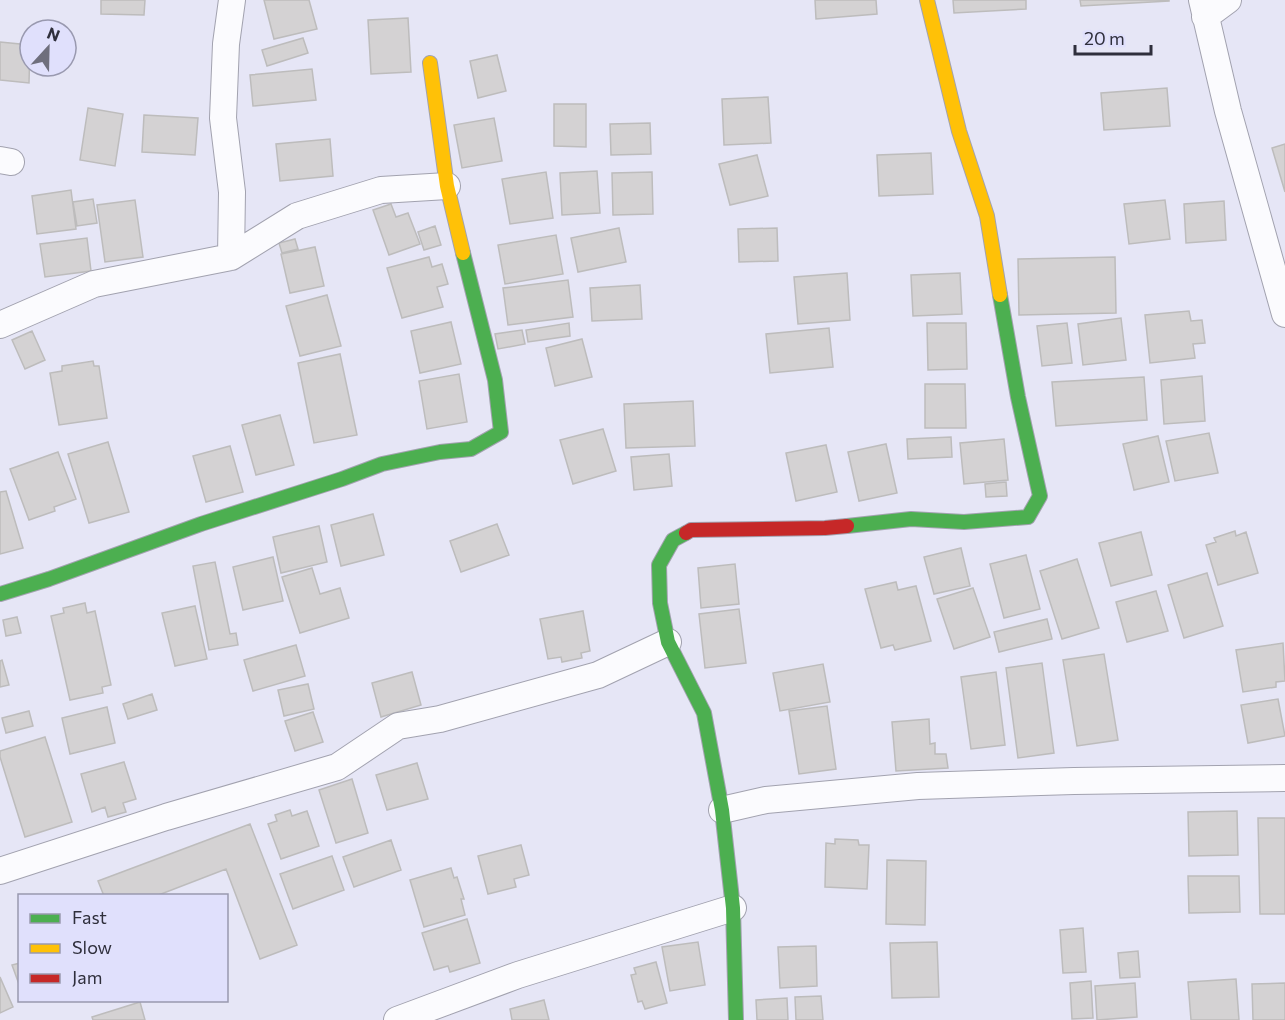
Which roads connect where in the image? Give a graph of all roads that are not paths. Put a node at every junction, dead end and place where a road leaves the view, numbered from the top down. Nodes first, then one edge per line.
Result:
1 (232, 0) edge
2 (927, 0) edge
3 (1228, 0) edge
4 (1204, 8) edge
5 (430, 63) dead end
6 (447, 186) junction
7 (231, 257) junction
8 (1285, 314) edge
9 (0, 325) edge
10 (0, 594) edge
11 (668, 642) junction
12 (1285, 778) edge
13 (722, 810) junction
14 (0, 871) edge
15 (734, 908) junction
16 (397, 1020) edge
17 (736, 1020) edge

1 - 7 street
2 - 11 street
3 - 4 street
4 - 8 street
5 - 6 street
6 - 7 street
6 - 10 street
7 - 9 street
11 - 13 street
11 - 14 street
12 - 13 street
13 - 15 street
15 - 16 street
15 - 17 street

